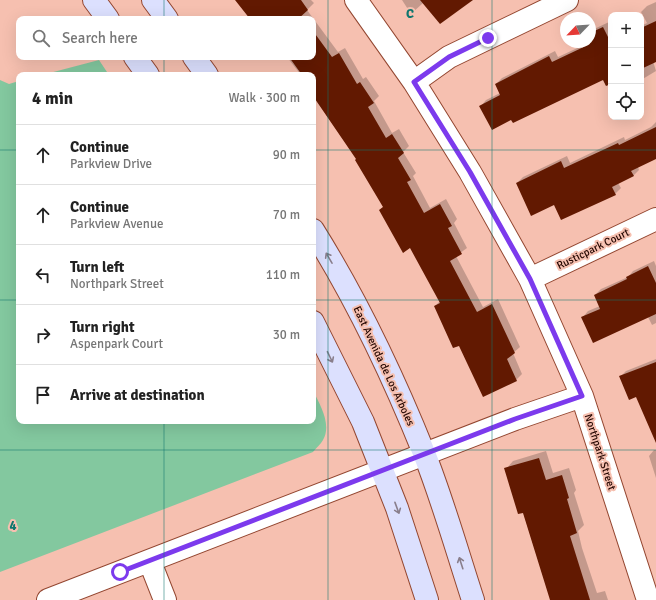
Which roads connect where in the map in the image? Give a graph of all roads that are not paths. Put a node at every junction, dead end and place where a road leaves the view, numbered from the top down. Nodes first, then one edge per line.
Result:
1 (94, 0) edge
2 (153, 0) edge
3 (356, 0) edge
4 (567, 0) edge
5 (106, 16) edge
6 (165, 16) edge
7 (137, 60) edge
8 (196, 60) edge
9 (146, 72) edge
10 (205, 72) edge
11 (414, 82) junction
12 (656, 219) edge
13 (316, 235) edge
14 (530, 279) junction
15 (316, 328) edge
16 (582, 396) junction
17 (424, 454) junction
18 (382, 471) junction
19 (150, 562) junction
20 (649, 591) edge
21 (48, 600) edge
22 (165, 600) edge
23 (427, 600) edge
24 (473, 600) edge

1 - 5 main road
2 - 6 main road
3 - 11 street, Northpark Street
4 - 11 street
7 - 9 main road
8 - 10 main road
11 - 14 street, Northpark Street
12 - 14 street, Rusticpark Court
17 -> 13 main road, East Avenida de Los Arboles
14 - 16 street, Northpark Street
15 -> 18 main road
16 - 17 street
16 - 20 street, Northpark Street
17 - 18 street
24 -> 17 main road, East Avenida de Los Arboles
18 - 19 street
18 -> 23 main road
19 - 21 street
19 - 22 street

